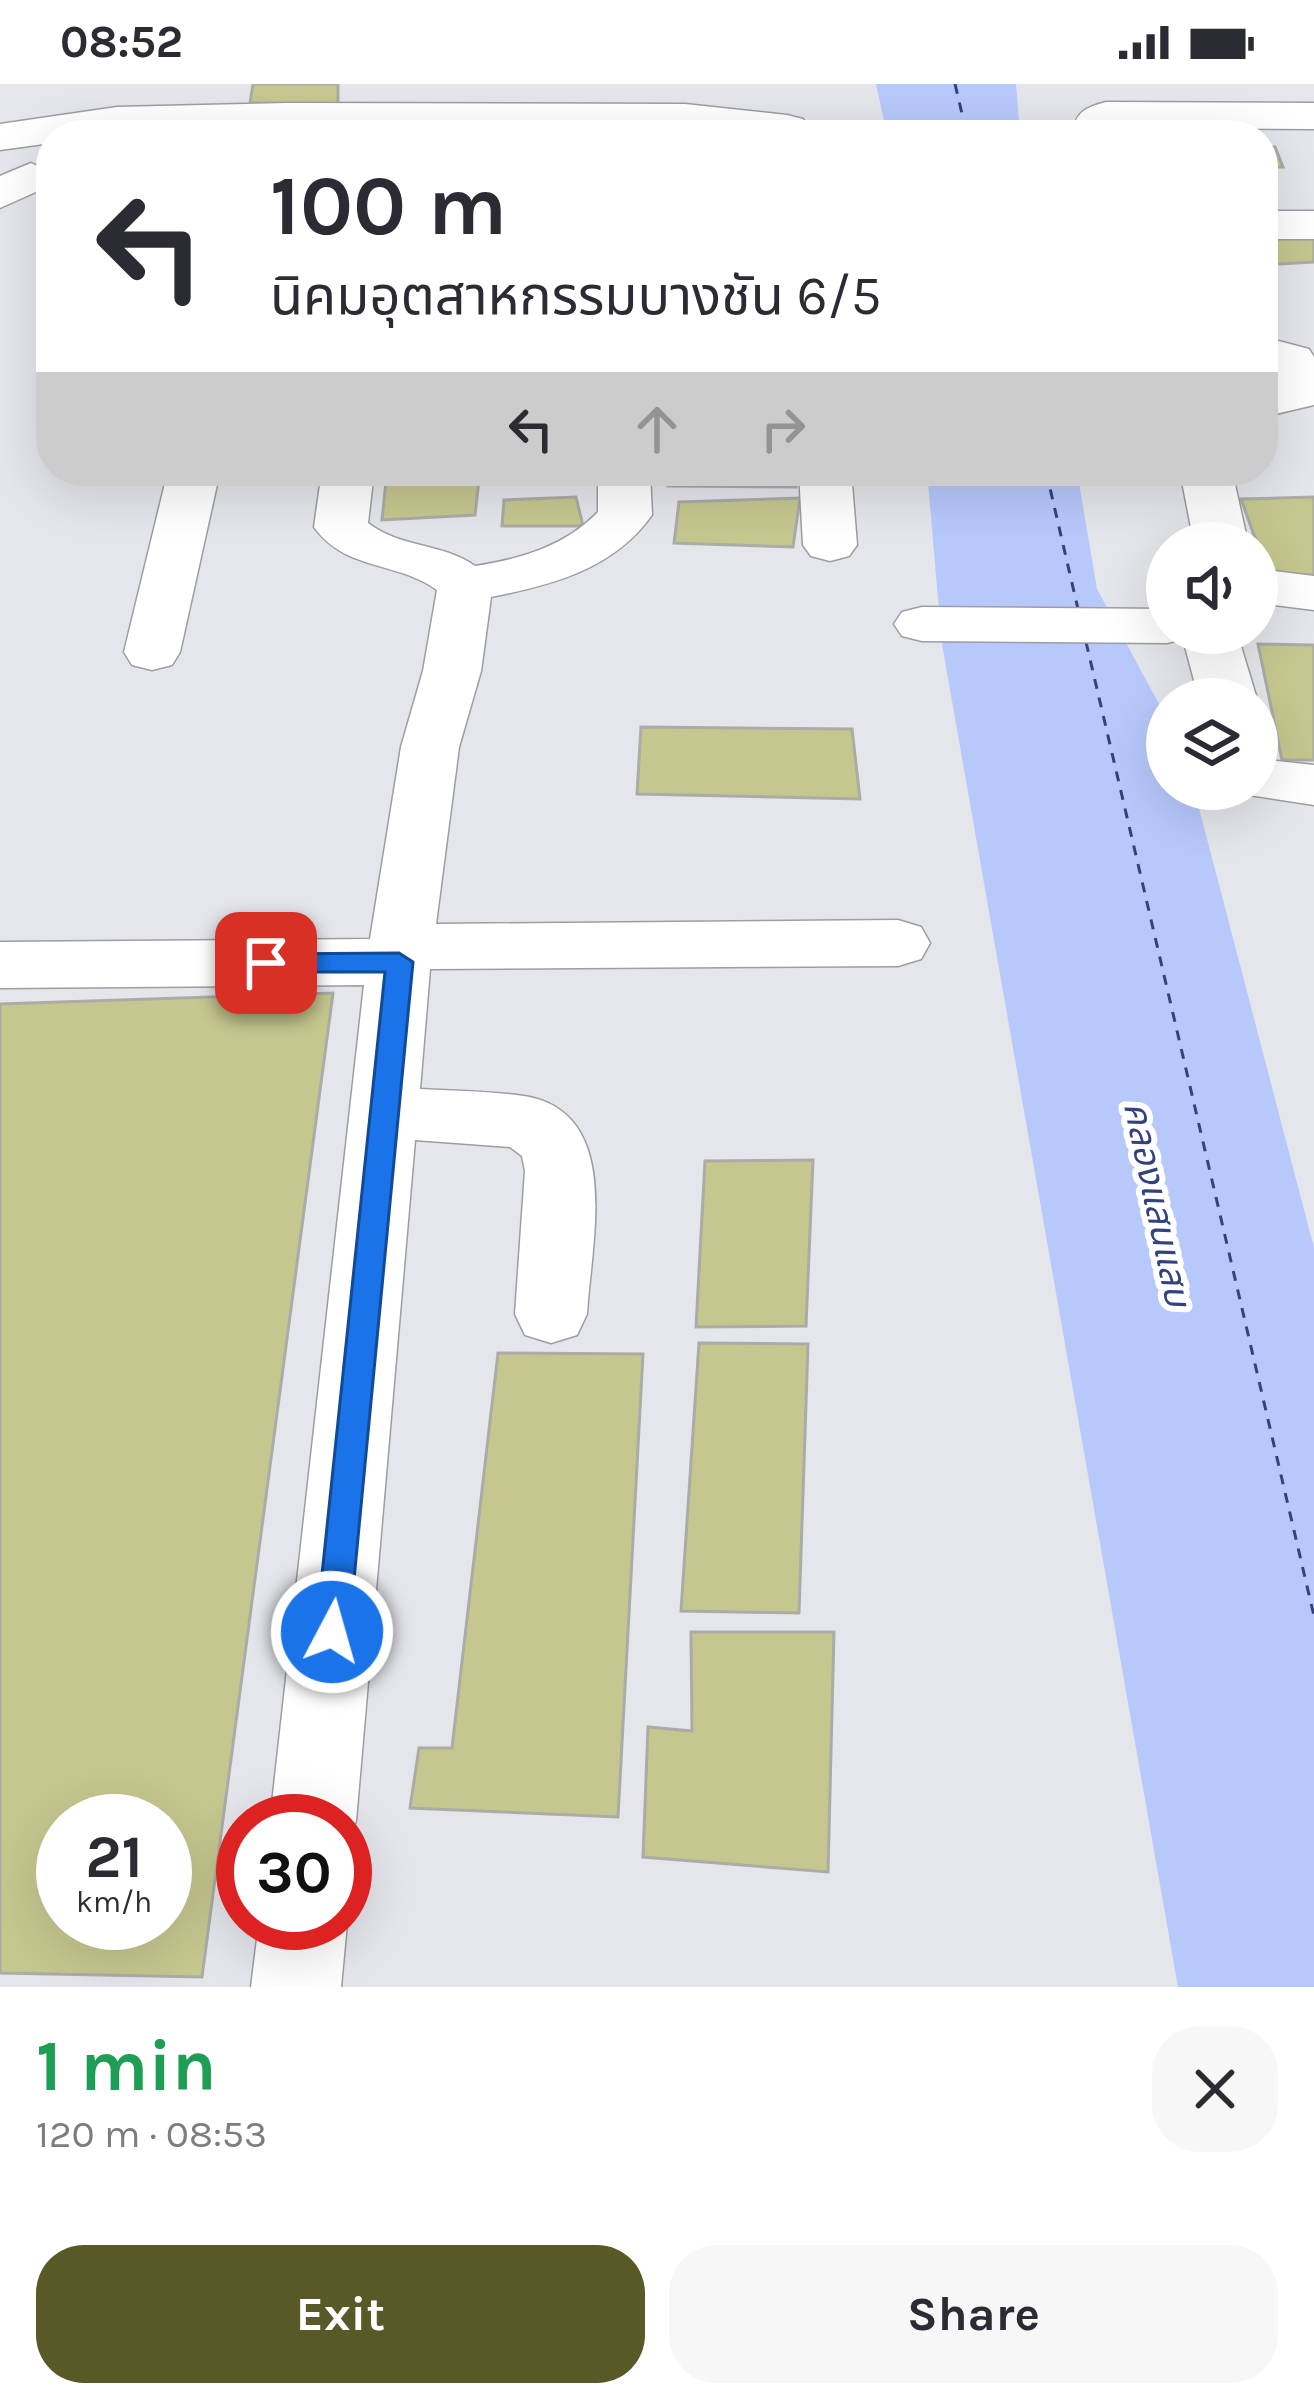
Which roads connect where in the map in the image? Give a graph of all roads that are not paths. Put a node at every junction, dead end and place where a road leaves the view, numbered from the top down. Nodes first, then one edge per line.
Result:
1 (686, 100) edge
2 (1254, 100) edge
3 (1314, 116) edge
4 (603, 120) edge
5 (747, 120) edge
6 (1098, 120) edge
7 (36, 132) edge
8 (0, 137) edge
9 (1314, 224) edge
10 (1278, 225) edge
11 (1278, 356) edge
12 (1278, 398) edge
13 (191, 486) edge
14 (346, 486) edge
15 (624, 486) edge
16 (826, 486) edge
17 (1209, 486) edge
18 (1217, 522) edge
19 (830, 545) dead end
20 (464, 585) junction
21 (926, 624) dead end
22 (1146, 626) edge
23 (152, 652) dead end
24 (1278, 781) edge
25 (1314, 785) edge
26 (898, 943) dead end
27 (401, 955) junction
28 (0, 965) edge
29 (385, 1112) junction
30 (551, 1314) dead end
31 (316, 1794) edge
32 (300, 1950) edge
33 (296, 1987) edge

1 - 4 street
1 - 5 street
2 - 3 street
2 - 6 street
7 - 8 street
9 - 10 street
11 - 12 street
13 - 23 street
14 - 20 street
15 - 20 street
16 - 19 street
17 - 18 street
20 - 27 street
21 - 22 street
24 - 25 street
26 - 27 street
27 - 28 street
27 - 29 street
29 - 30 street
29 - 31 street
32 - 33 street

